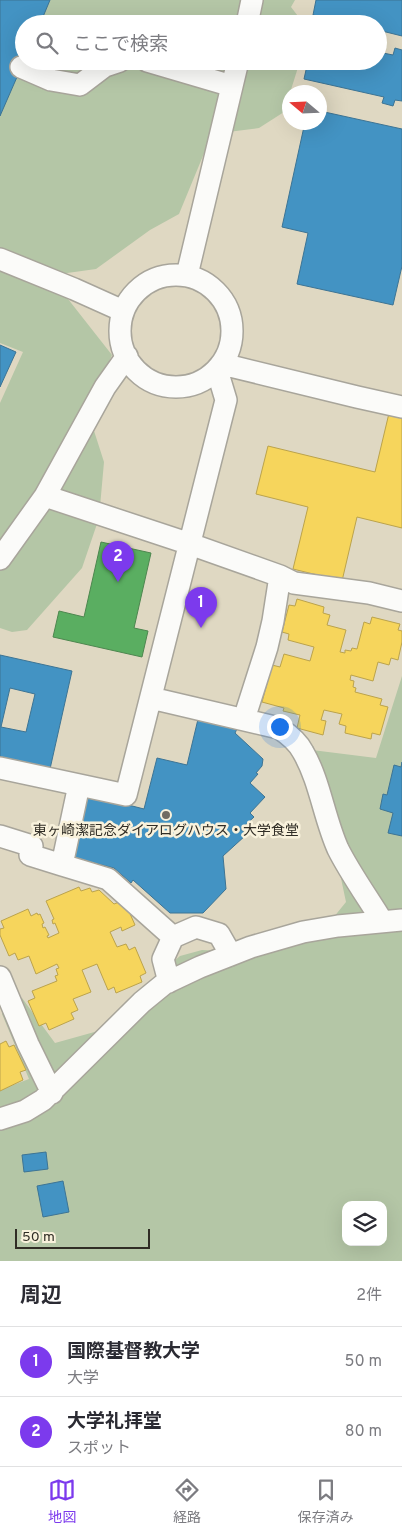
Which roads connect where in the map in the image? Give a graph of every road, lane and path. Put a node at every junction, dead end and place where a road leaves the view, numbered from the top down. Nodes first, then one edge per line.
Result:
1 (252, 0) edge
2 (249, 15) edge
3 (28, 70) edge
4 (100, 70) edge
5 (178, 70) edge
6 (236, 70) edge
7 (232, 86) junction
8 (0, 260) edge
9 (187, 275) junction
10 (123, 311) junction
11 (127, 356) junction
12 (219, 367) junction
13 (402, 406) edge
14 (45, 496) junction
15 (190, 544) junction
16 (0, 559) edge
17 (280, 576) junction
18 (402, 601) edge
19 (151, 698) junction
20 (244, 719) junction
21 (0, 768) edge
22 (79, 785) junction
23 (0, 836) edge
24 (62, 865) junction
25 (392, 921) edge
26 (173, 937) junction
27 (231, 955) junction
28 (0, 977) edge
29 (169, 982) junction
30 (52, 1093) junction
31 (0, 1119) edge

1 - 2 lane
3 - 4 lane
5 - 7 lane
6 - 7 lane
7 - 9 lane
8 - 10 lane
9 - 10 lane
9 - 12 lane
10 - 11 lane
11 - 12 lane
11 - 14 lane
12 - 13 lane
12 - 15 lane
14 - 15 lane
14 - 16 lane
15 - 17 lane
15 - 19 lane
17 - 18 lane
17 - 20 lane
19 - 20 lane
19 - 22 lane
20 - 25 lane
21 - 22 lane
22 - 24 lane
23 - 24 lane
24 - 26 lane
25 - 27 lane
26 - 27 lane
26 - 29 lane
27 - 29 lane
28 - 30 lane
29 - 30 lane
30 - 31 lane

